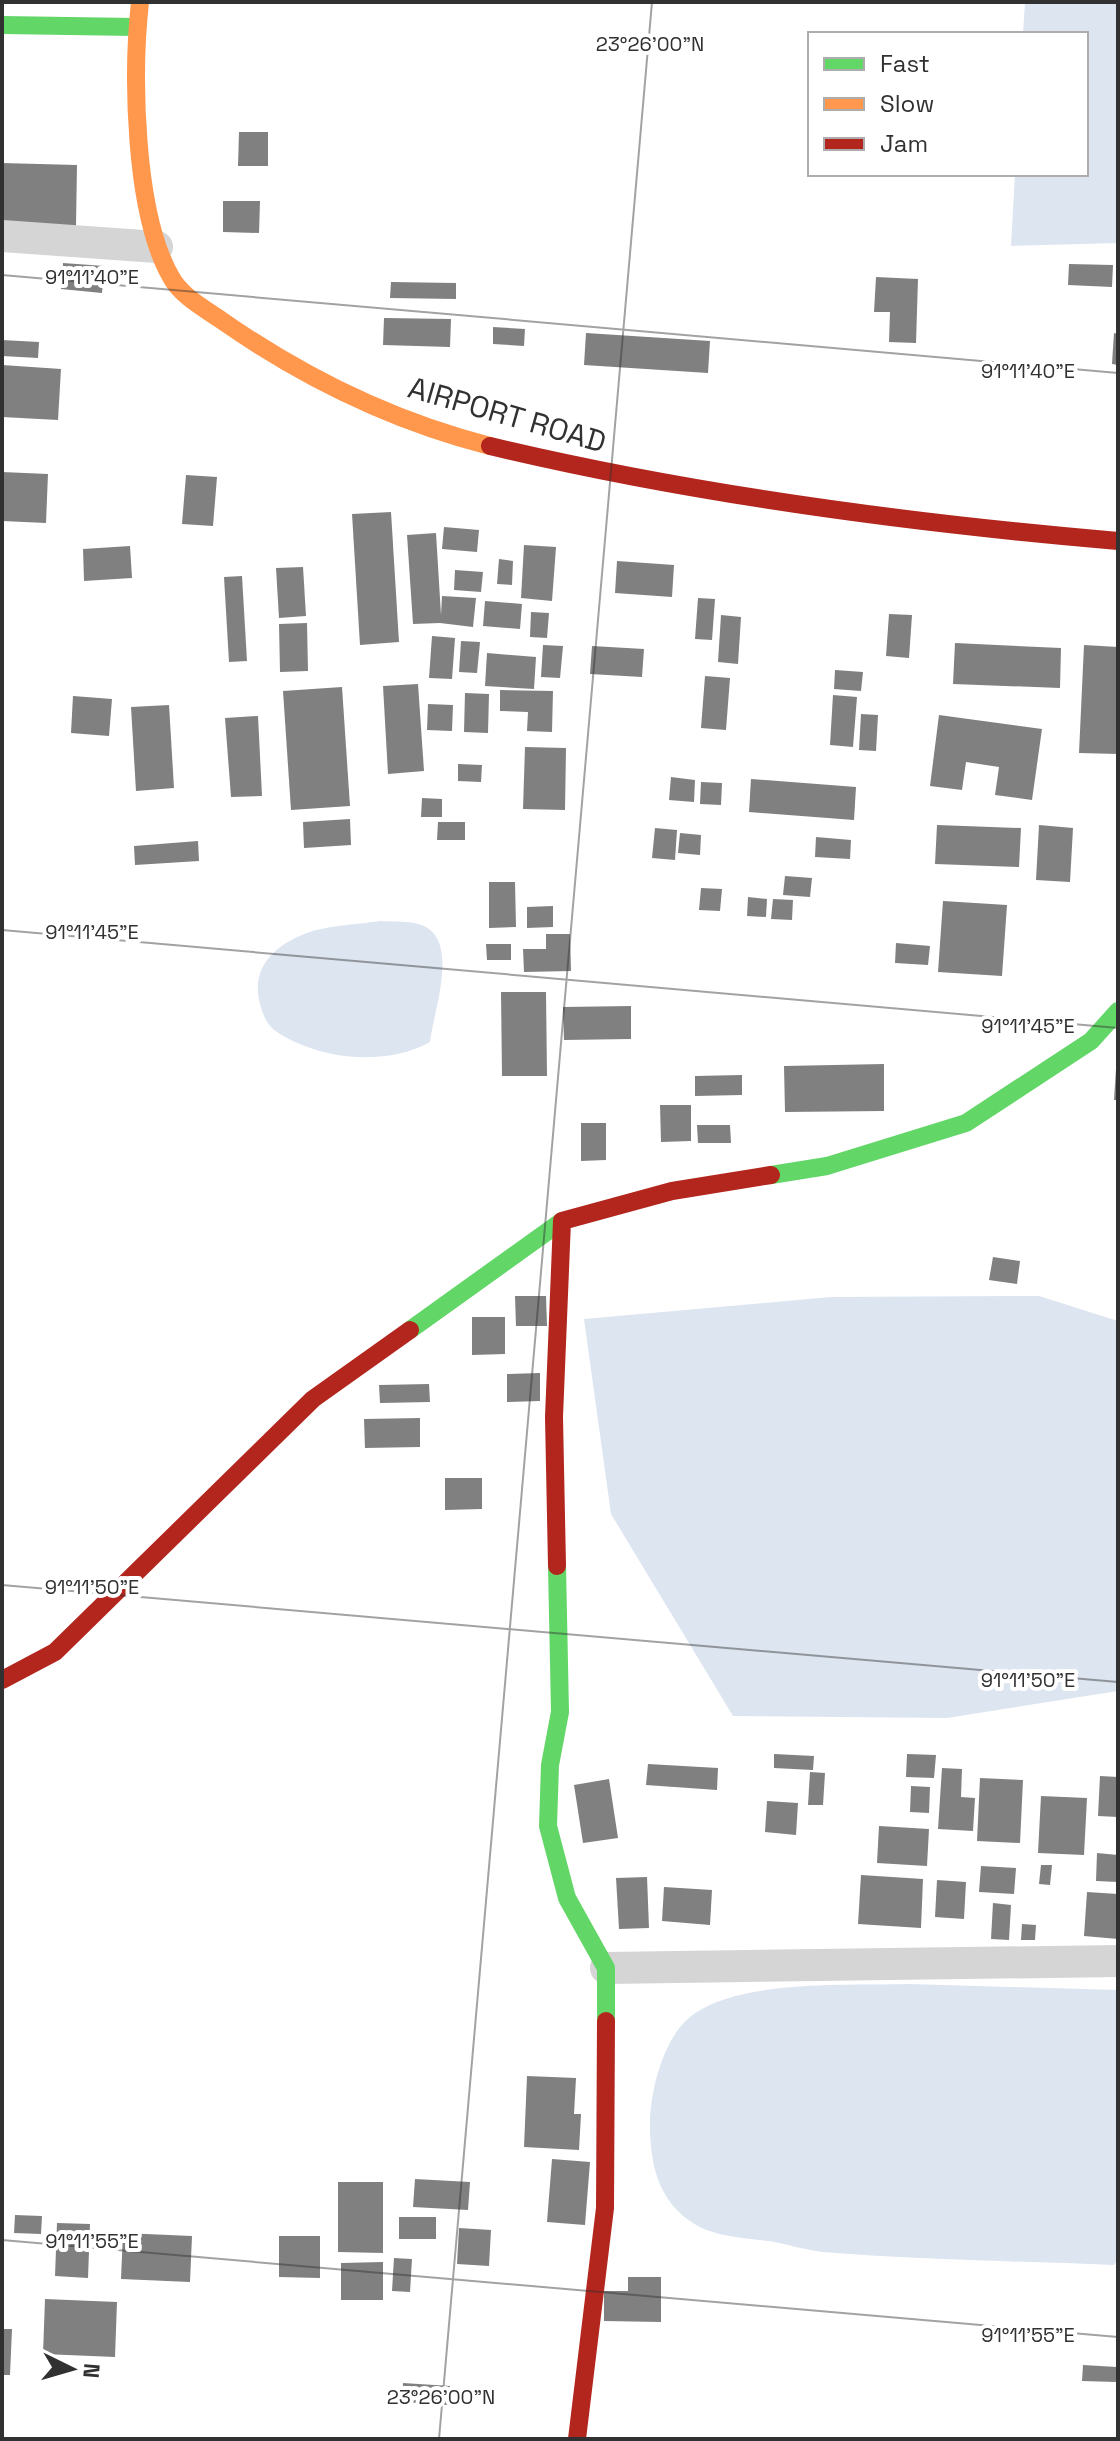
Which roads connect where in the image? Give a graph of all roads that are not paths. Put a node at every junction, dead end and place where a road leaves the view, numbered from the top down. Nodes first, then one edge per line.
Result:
1 (140, 2) edge
2 (2, 25) edge
3 (135, 27) junction
4 (2, 236) edge
5 (157, 247) junction
6 (1118, 541) edge
7 (1118, 1011) edge
8 (562, 1221) junction
9 (2, 1680) edge
10 (1118, 1961) edge
11 (606, 1968) junction
12 (577, 2439) edge

1 - 3 main road, AIRPORT ROAD
2 - 3 main road
3 - 5 main road, AIRPORT ROAD
4 - 5 street
5 - 6 main road, AIRPORT ROAD
7 - 8 main road
8 - 9 main road
8 - 11 main road
10 - 11 street
11 - 12 main road

